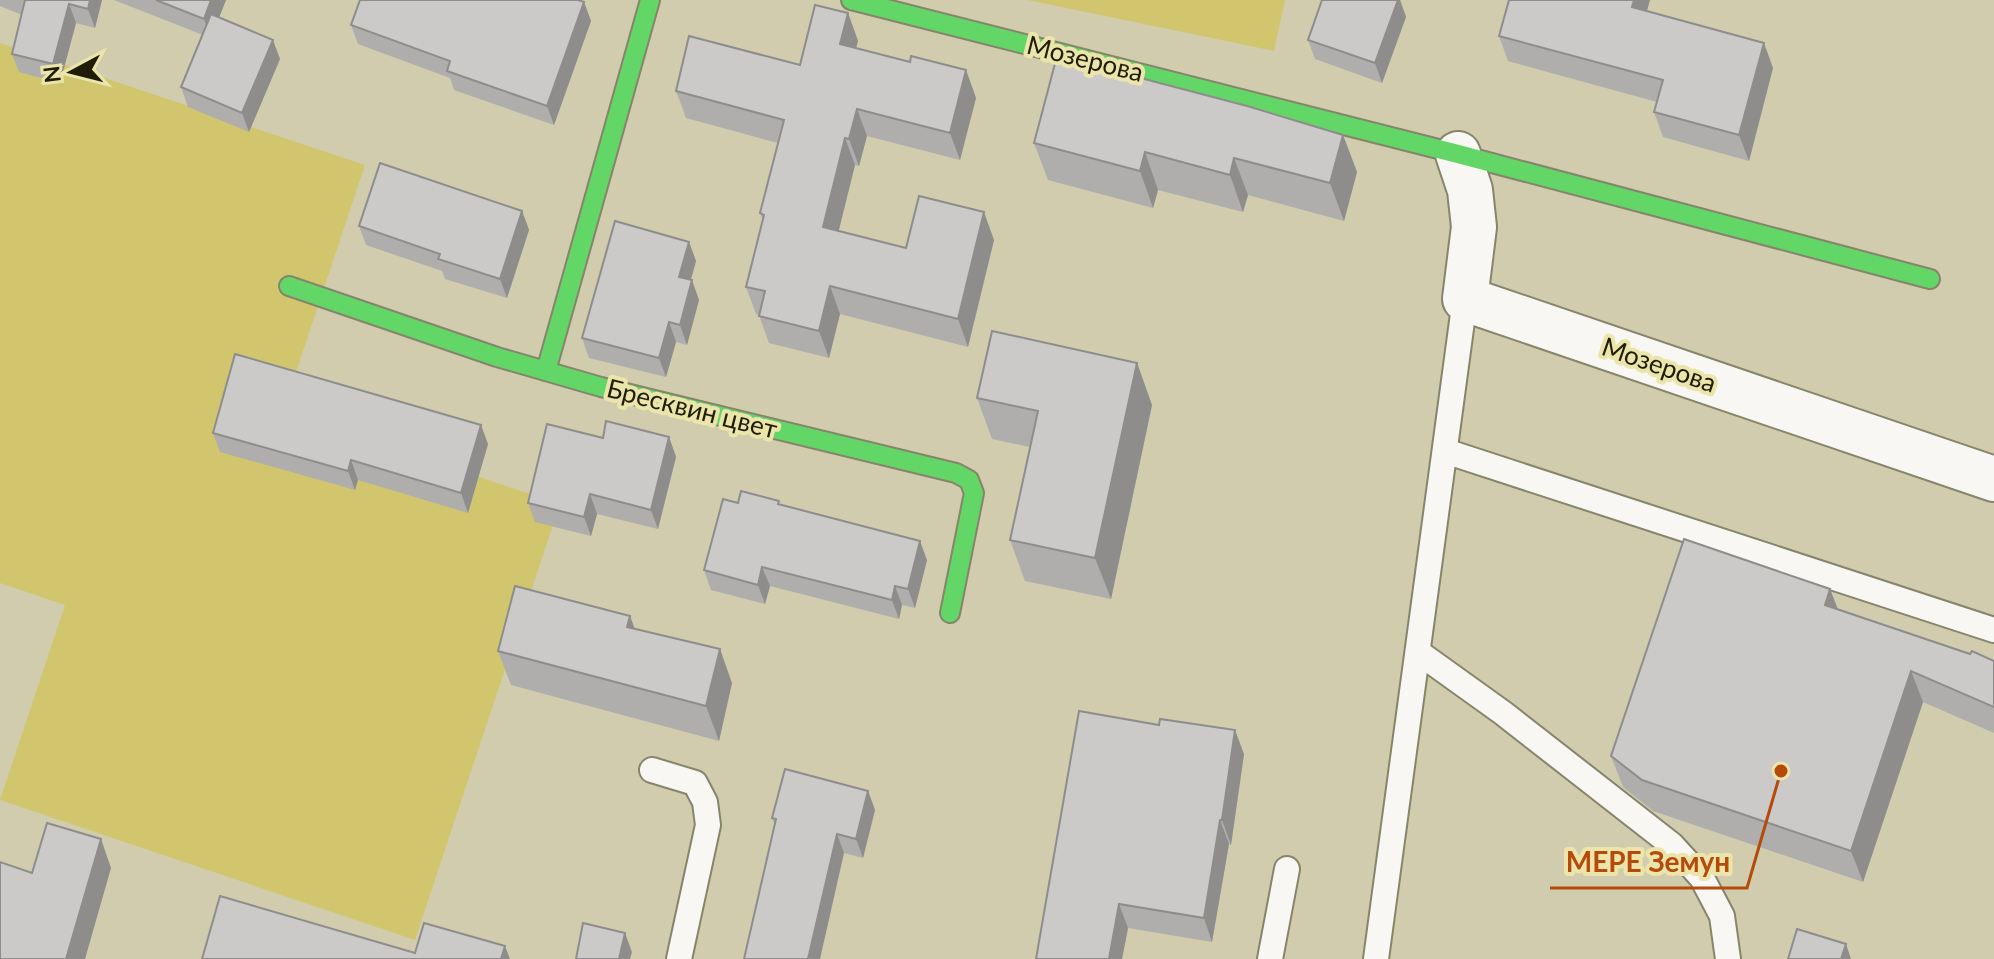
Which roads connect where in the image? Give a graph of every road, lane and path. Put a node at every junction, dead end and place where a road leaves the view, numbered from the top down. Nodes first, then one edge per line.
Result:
1 (650, 0) edge
2 (851, 0) edge
3 (1458, 154) junction
4 (1930, 279) dead end
5 (289, 286) dead end
6 (1465, 299) junction
7 (546, 371) junction
8 (1445, 451) junction
9 (1994, 479) edge
10 (950, 613) dead end
11 (1994, 630) edge
12 (1418, 652) junction
13 (652, 770) dead end
14 (1287, 869) dead end
15 (679, 959) edge
16 (1270, 959) edge
17 (1376, 959) edge
18 (1728, 959) edge

1 - 7 street
2 - 3 street, Мозерова
3 - 4 street, Мозерова
3 - 6 street
5 - 7 street, Бресквин цвет
6 - 8 lane
6 - 9 street, Мозерова
7 - 10 street, Бресквин цвет
8 - 11 lane
8 - 12 lane
12 - 17 lane
12 - 18 lane
13 - 15 lane
14 - 16 lane

